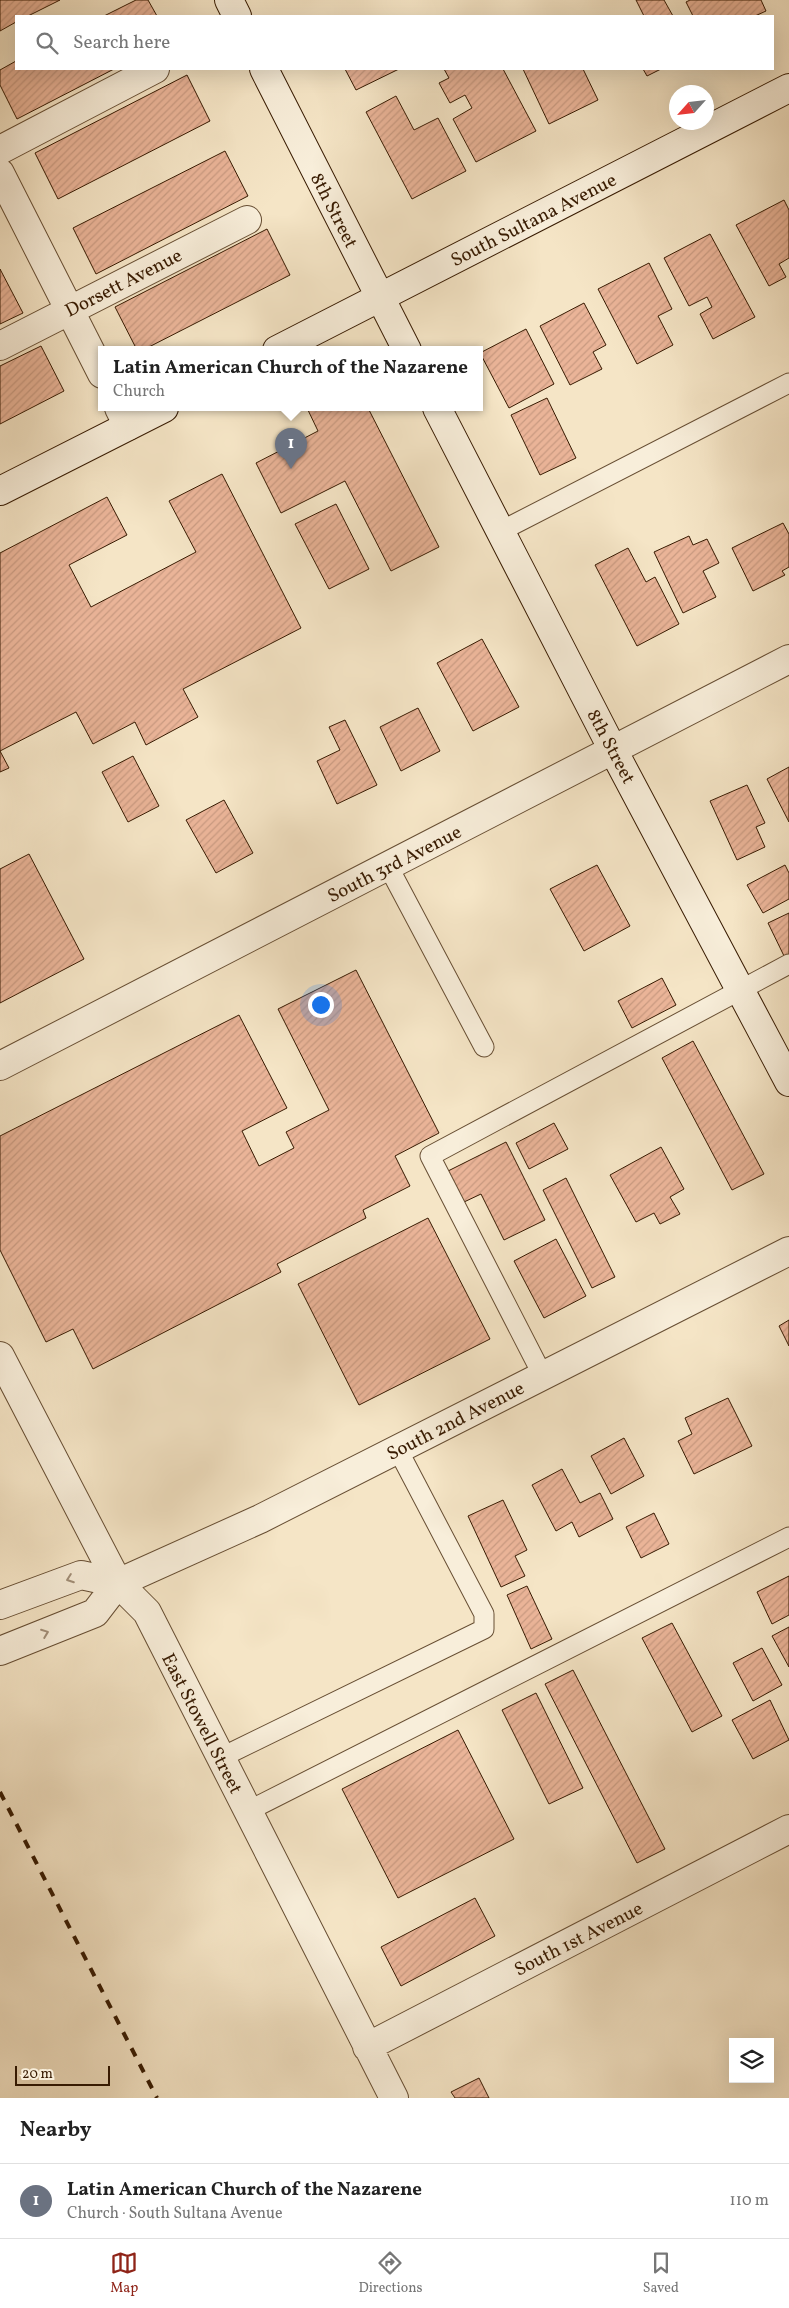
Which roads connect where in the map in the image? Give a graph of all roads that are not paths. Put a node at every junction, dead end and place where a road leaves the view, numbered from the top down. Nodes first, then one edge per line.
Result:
1 (229, 0) edge
2 (236, 15) edge
3 (153, 70) edge
4 (265, 70) edge
5 (789, 88) edge
6 (0, 150) edge
7 (0, 173) edge
8 (247, 220) dead end
9 (380, 297) junction
10 (70, 309) junction
11 (0, 346) edge
12 (285, 346) edge
13 (405, 346) edge
14 (98, 366) edge
15 (789, 383) edge
16 (151, 411) edge
17 (439, 411) edge
18 (124, 417) edge
19 (0, 491) edge
20 (501, 531) junction
21 (789, 659) edge
22 (613, 750) junction
23 (388, 866) junction
24 (789, 964) edge
25 (741, 989) junction
26 (484, 1048) dead end
27 (0, 1066) edge
28 (789, 1082) edge
29 (789, 1251) edge
30 (0, 1356) edge
31 (543, 1376) junction
32 (398, 1450) junction
33 (789, 1537) edge
34 (118, 1583) junction
35 (0, 1605) edge
36 (0, 1651) edge
37 (220, 1758) junction
38 (248, 1811) junction
39 (789, 1829) edge
40 (367, 2047) junction
41 (394, 2098) edge

1 - 2 street
3 - 6 street
4 - 9 street, 8th Street
5 - 9 street, South Sultana Avenue
7 - 10 street
8 - 10 street, Dorsett Avenue
9 - 12 street, South Sultana Avenue
9 - 13 street, 8th Street
10 - 11 street, Dorsett Avenue
10 - 14 street
15 - 20 lane
16 - 18 street
17 - 20 street, 8th Street
18 - 19 street
20 - 22 street, 8th Street
21 - 22 street, South 3rd Avenue
22 - 23 street, South 3rd Avenue
22 - 25 street, 8th Street
23 - 26 lane
23 - 27 street, South 3rd Avenue
24 - 25 lane
25 - 28 street, 8th Street
25 - 31 lane
29 - 31 street, South 2nd Avenue
30 - 34 street, East Stowell Street
31 - 32 street, South 2nd Avenue
32 - 34 street, South 2nd Avenue
32 - 37 lane
33 - 38 lane
34 -> 35 street
36 -> 34 street, South 2nd Avenue
34 - 37 street, East Stowell Street
37 - 38 street, East Stowell Street
38 - 40 street, East Stowell Street
39 - 40 street, South 1st Avenue
40 - 41 street, East Stowell Street

